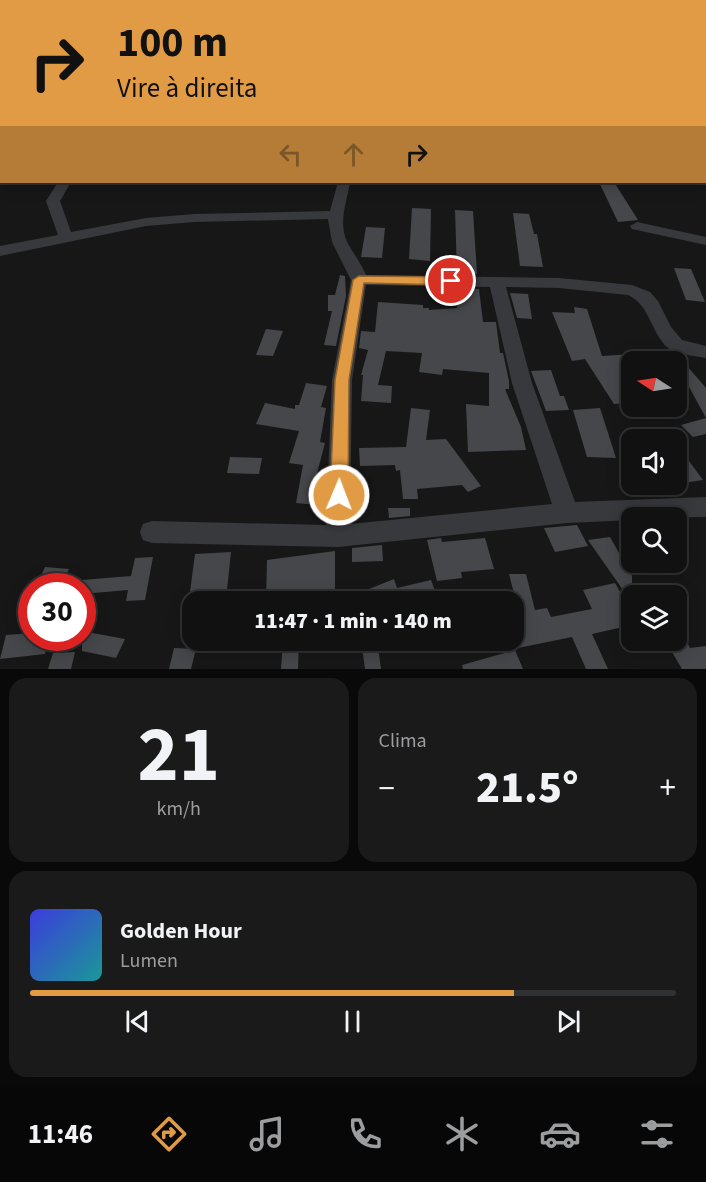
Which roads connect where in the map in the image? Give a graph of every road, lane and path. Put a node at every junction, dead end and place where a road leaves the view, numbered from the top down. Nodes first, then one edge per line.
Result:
1 (63, 183) edge
2 (344, 183) edge
3 (335, 215) junction
4 (58, 216) junction
5 (637, 226) dead end
6 (66, 238) junction
7 (706, 241) edge
8 (24, 246) junction
9 (0, 251) edge
10 (359, 280) junction
11 (497, 282) junction
12 (706, 352) edge
13 (706, 507) edge
14 (567, 513) junction
15 (152, 532) dead end
16 (338, 536) junction

1 - 4 street
2 - 3 street
3 - 6 street
3 - 10 street
4 - 6 street
4 - 8 street
5 - 7 street
6 - 8 street
8 - 9 street
10 - 11 street
10 - 16 street
11 - 12 street
11 - 14 street
13 - 14 street
14 - 16 street
15 - 16 street

